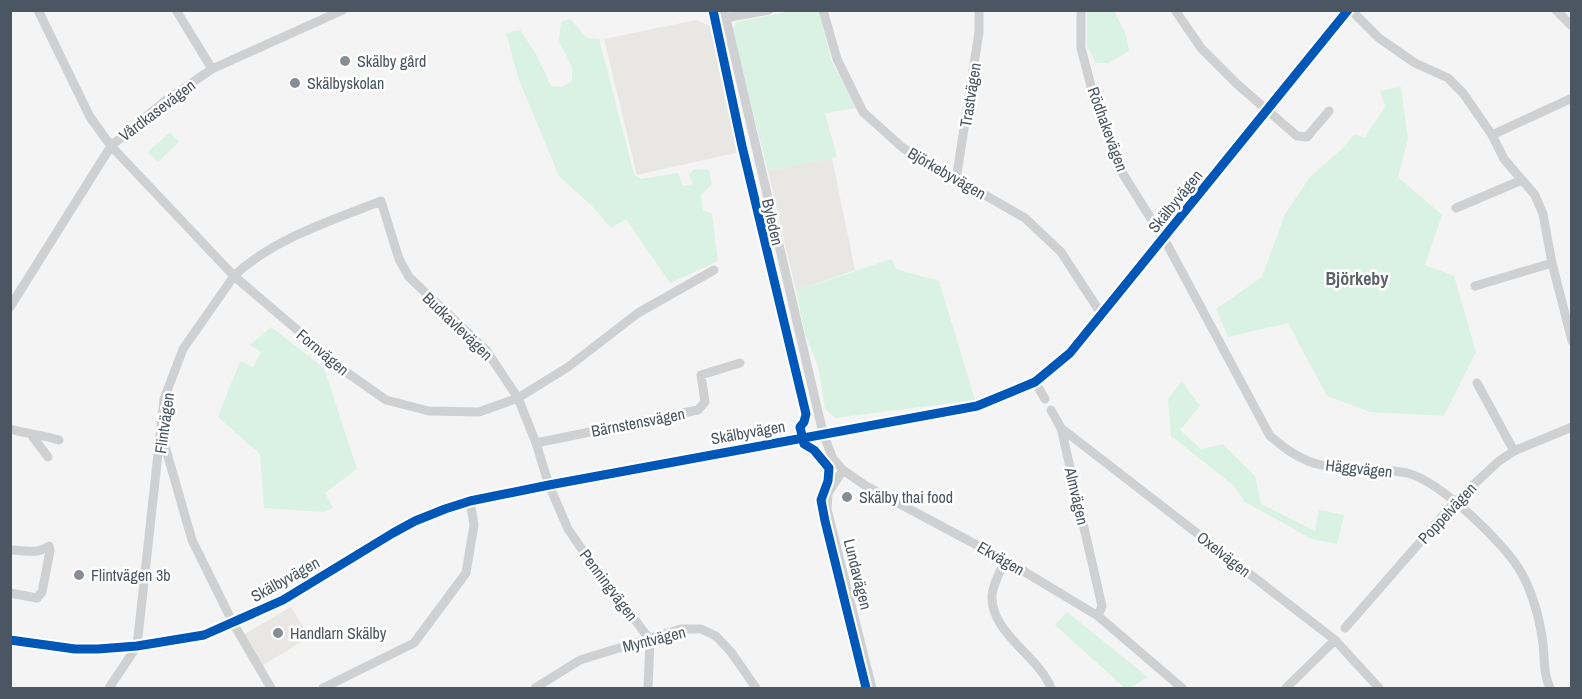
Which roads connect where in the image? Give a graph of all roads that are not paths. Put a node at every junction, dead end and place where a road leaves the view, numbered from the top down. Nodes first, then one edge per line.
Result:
1 (38, 10) edge
2 (176, 10) edge
3 (344, 10) edge
4 (769, 10) edge
5 (824, 10) edge
6 (979, 10) edge
7 (1081, 10) edge
8 (1175, 10) edge
9 (1349, 10) edge
10 (1556, 10) edge
11 (724, 14) edge
12 (1572, 26) edge
13 (212, 69) junction
14 (1572, 98) edge
15 (1266, 111) junction
16 (1329, 111) dead end
17 (1492, 135) junction
18 (111, 146) junction
19 (956, 180) junction
20 (1521, 180) junction
21 (381, 201) joint
22 (1456, 208) dead end
23 (1163, 239) junction
24 (1551, 263) junction
25 (714, 270) dead end
26 (234, 276) junction
27 (1475, 286) dead end
28 (10, 307) edge
29 (1102, 315) junction
30 (1568, 315) edge
31 (1572, 341) edge
32 (740, 363) dead end
33 (1035, 382) junction
34 (1477, 383) dead end
35 (518, 398) junction
36 (1045, 399) dead end
37 (1051, 410) dead end
38 (1572, 427) edge
39 (1061, 428) junction
40 (10, 429) edge
41 (162, 433) junction
42 (823, 433) junction
43 (32, 440) junction
44 (59, 440) dead end
45 (536, 443) junction
46 (1514, 451) junction
47 (48, 457) dead end
48 (843, 470) junction
49 (549, 485) junction
50 (470, 501) junction
51 (1455, 502) junction
52 (10, 550) edge
53 (1005, 560) junction
54 (10, 593) edge
55 (1098, 616) junction
56 (233, 623) junction
57 (1345, 628) dead end
58 (10, 640) edge
59 (650, 640) junction
60 (1335, 640) junction
61 (137, 646) junction
62 (1049, 687) edge
63 (109, 688) edge
64 (271, 688) edge
65 (323, 688) edge
66 (535, 688) edge
67 (648, 688) edge
68 (756, 688) edge
69 (872, 688) edge
70 (1182, 688) edge
71 (1286, 688) edge
72 (1379, 688) edge
73 (1550, 688) edge

1 - 18 street, Fornvägen
2 - 13 street
3 - 13 street, Vårdkasevägen
4 - 11 street
5 - 19 street, Björkebyvägen
6 - 19 street, Trastvägen
7 - 23 street, Rödhakevägen
8 - 15 street
9 - 15 street, Skälbyvägen
9 - 17 street
10 - 12 street
11 - 42 street, Byleden
13 - 18 street, Vårdkasevägen
14 - 17 street
15 - 16 street
15 - 23 street, Skälbyvägen
17 - 20 street
18 - 26 street, Fornvägen
18 - 28 street, Vårdkasevägen
19 - 29 street, Björkebyvägen
20 - 22 street
20 - 24 street
21 - 26 street, Flintvägen
21 - 35 street, Budkavlevägen
23 - 29 street, Skälbyvägen
23 - 51 street, Häggvägen
24 - 27 street
24 - 30 street
25 - 35 street, Fornvägen
26 - 35 street, Fornvägen
26 - 41 street, Flintvägen
29 - 33 street, Skälbyvägen
30 - 31 street
32 - 45 street, Bärnstensvägen
33 - 36 street
33 - 42 street, Skälbyvägen
34 - 46 street
35 - 45 street, Budkavlevägen
37 - 39 street, Almvägen
38 - 46 street, Poppelvägen
39 - 55 street, Almvägen
39 - 60 street, Oxelvägen
40 - 43 street
41 - 56 street
41 - 61 street, Flintvägen
42 - 48 street, Ekvägen
42 - 49 street, Skälbyvägen
43 - 44 street
43 - 47 street
45 - 49 street, Budkavlevägen
46 - 51 street, Poppelvägen
48 - 53 street, Ekvägen
48 - 69 street, Lundavägen
49 - 50 street, Skälbyvägen
49 - 59 street, Penningvägen
50 - 56 street, Skälbyvägen
50 - 65 street
51 - 57 street, Poppelvägen
51 - 73 street, Häggvägen
52 - 54 street
53 - 55 street, Ekvägen
53 - 62 street
55 - 70 street, Ekvägen
56 - 61 street, Skälbyvägen
56 - 64 street
58 - 61 street, Skälbyvägen
59 - 66 street, Myntvägen
59 - 67 street
59 - 68 street, Myntvägen
60 - 71 street
60 - 72 street, Oxelvägen
61 - 63 street

